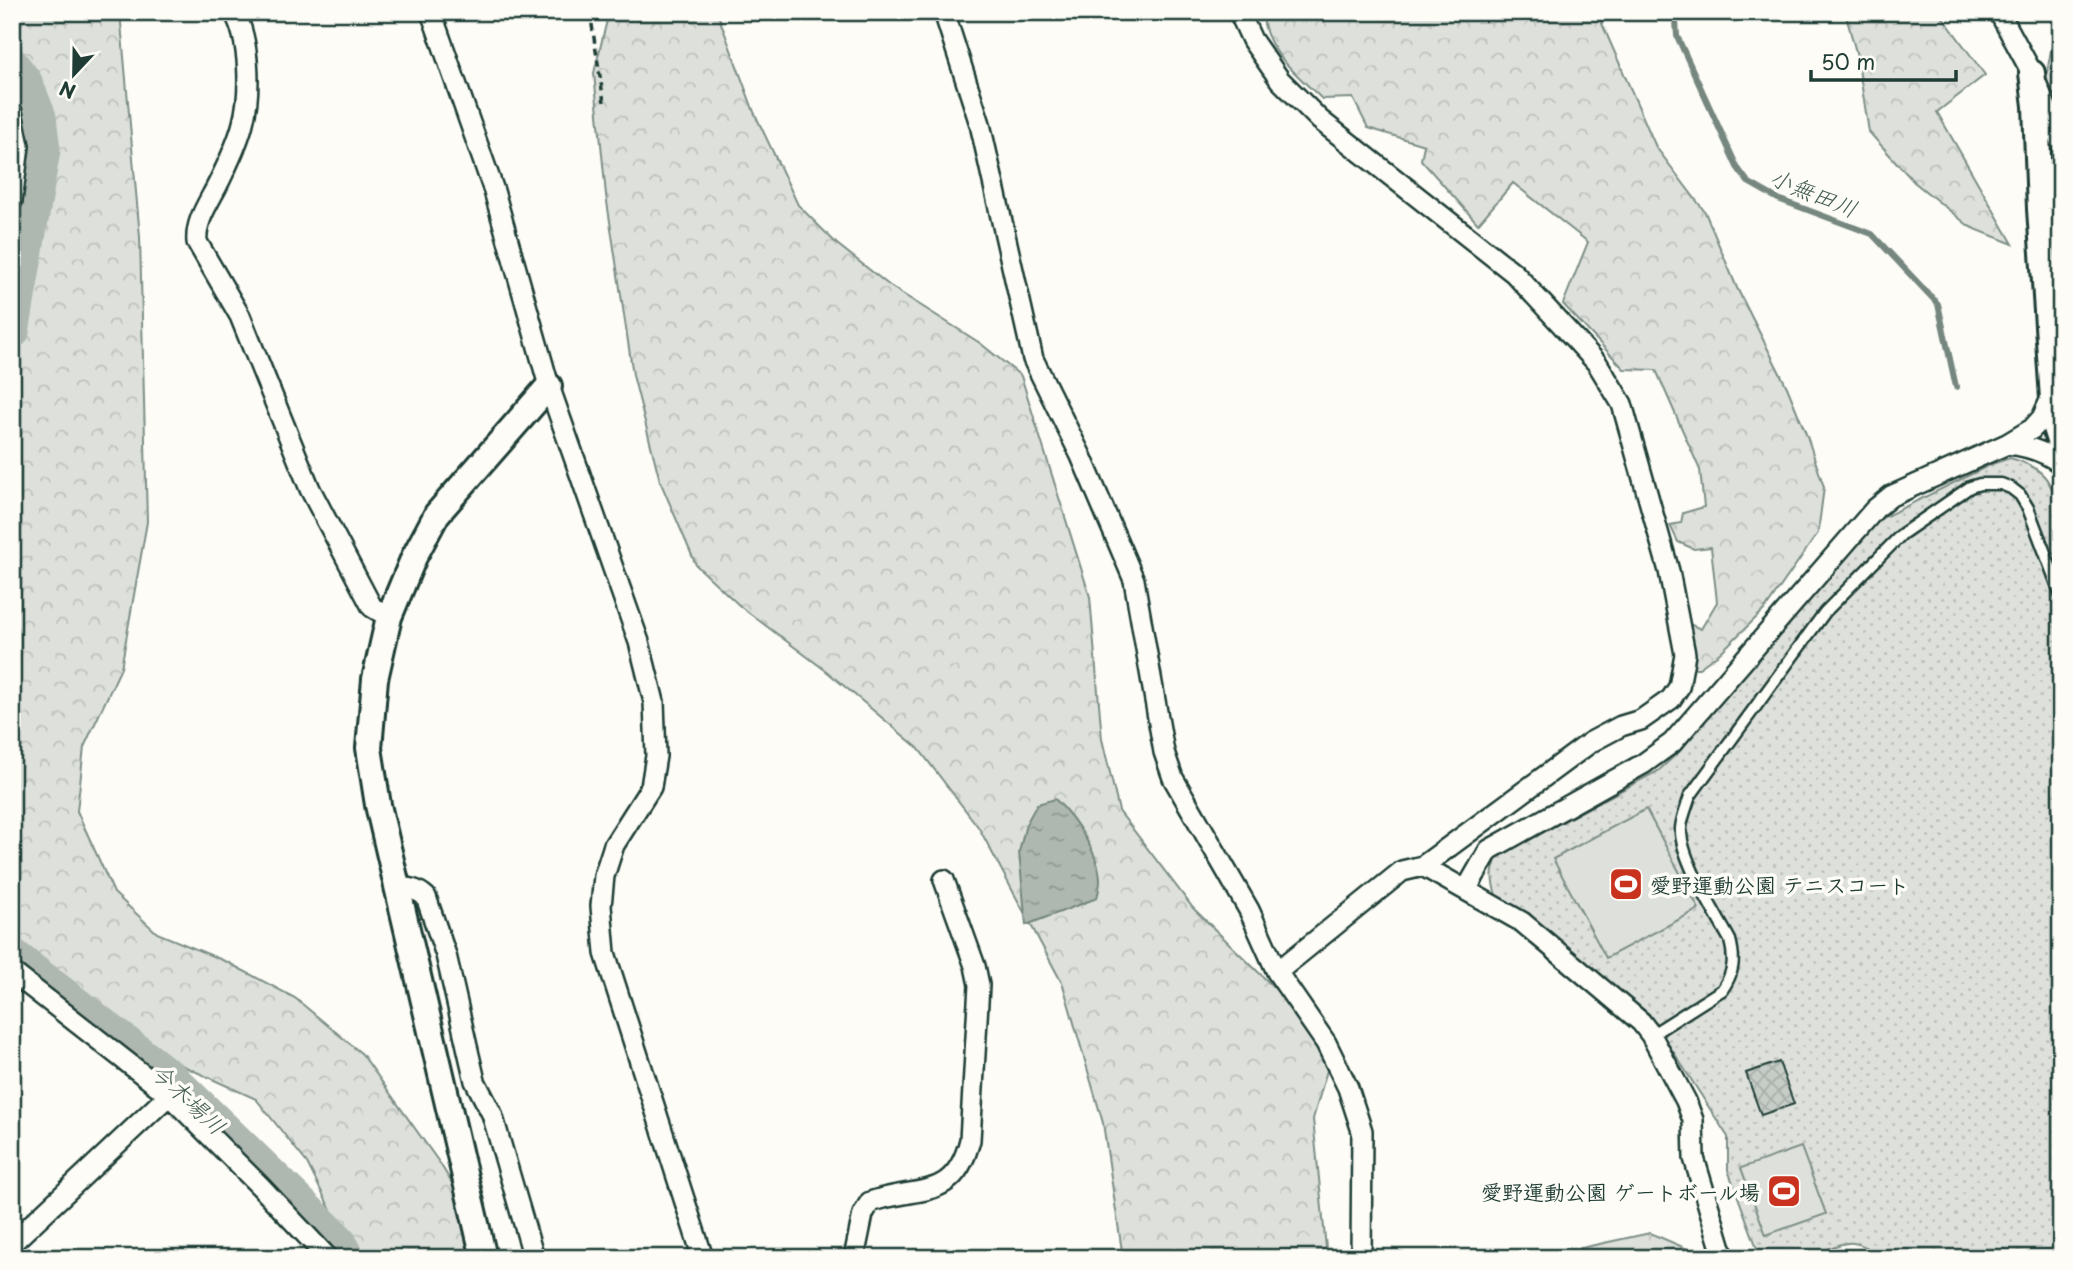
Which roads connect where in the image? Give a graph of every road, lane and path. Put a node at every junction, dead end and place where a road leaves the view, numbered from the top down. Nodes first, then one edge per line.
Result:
1 (234, 12) edge
2 (431, 12) edge
3 (593, 12) edge
4 (944, 12) edge
5 (1239, 12) edge
6 (1999, 12) edge
7 (2032, 73) junction
8 (604, 102) dead end
9 (12, 112) edge
10 (2061, 144) edge
11 (12, 201) edge
12 (2050, 203) edge
13 (549, 386) junction
14 (2053, 393) junction
15 (2007, 444) junction
16 (2061, 447) edge
17 (2061, 464) edge
18 (2061, 595) edge
19 (389, 617) junction
20 (1423, 866) junction
21 (944, 880) dead end
22 (397, 889) junction
23 (1466, 890) junction
24 (12, 972) edge
25 (1277, 972) junction
26 (1651, 1035) junction
27 (169, 1095) junction
28 (12, 1243) edge
29 (328, 1258) edge
30 (484, 1258) edge
31 (534, 1258) edge
32 (703, 1258) edge
33 (854, 1258) edge
34 (1361, 1258) edge
35 (1724, 1258) edge

1 - 19 street
2 - 13 street
3 - 8 path
4 - 25 street
5 - 20 street
6 - 7 street
7 - 10 street
7 - 12 street
9 - 11 street
12 - 14 street
13 - 19 street
13 - 32 street
14 - 15 street
14 - 16 street
15 - 17 street
15 - 23 street
18 - 26 lane
19 - 22 street
20 - 23 street
20 - 25 street
21 - 33 street
22 - 30 street
22 - 31 street
23 - 26 street
24 - 27 street
25 - 34 street
26 - 35 street
27 - 28 street
27 - 29 street

